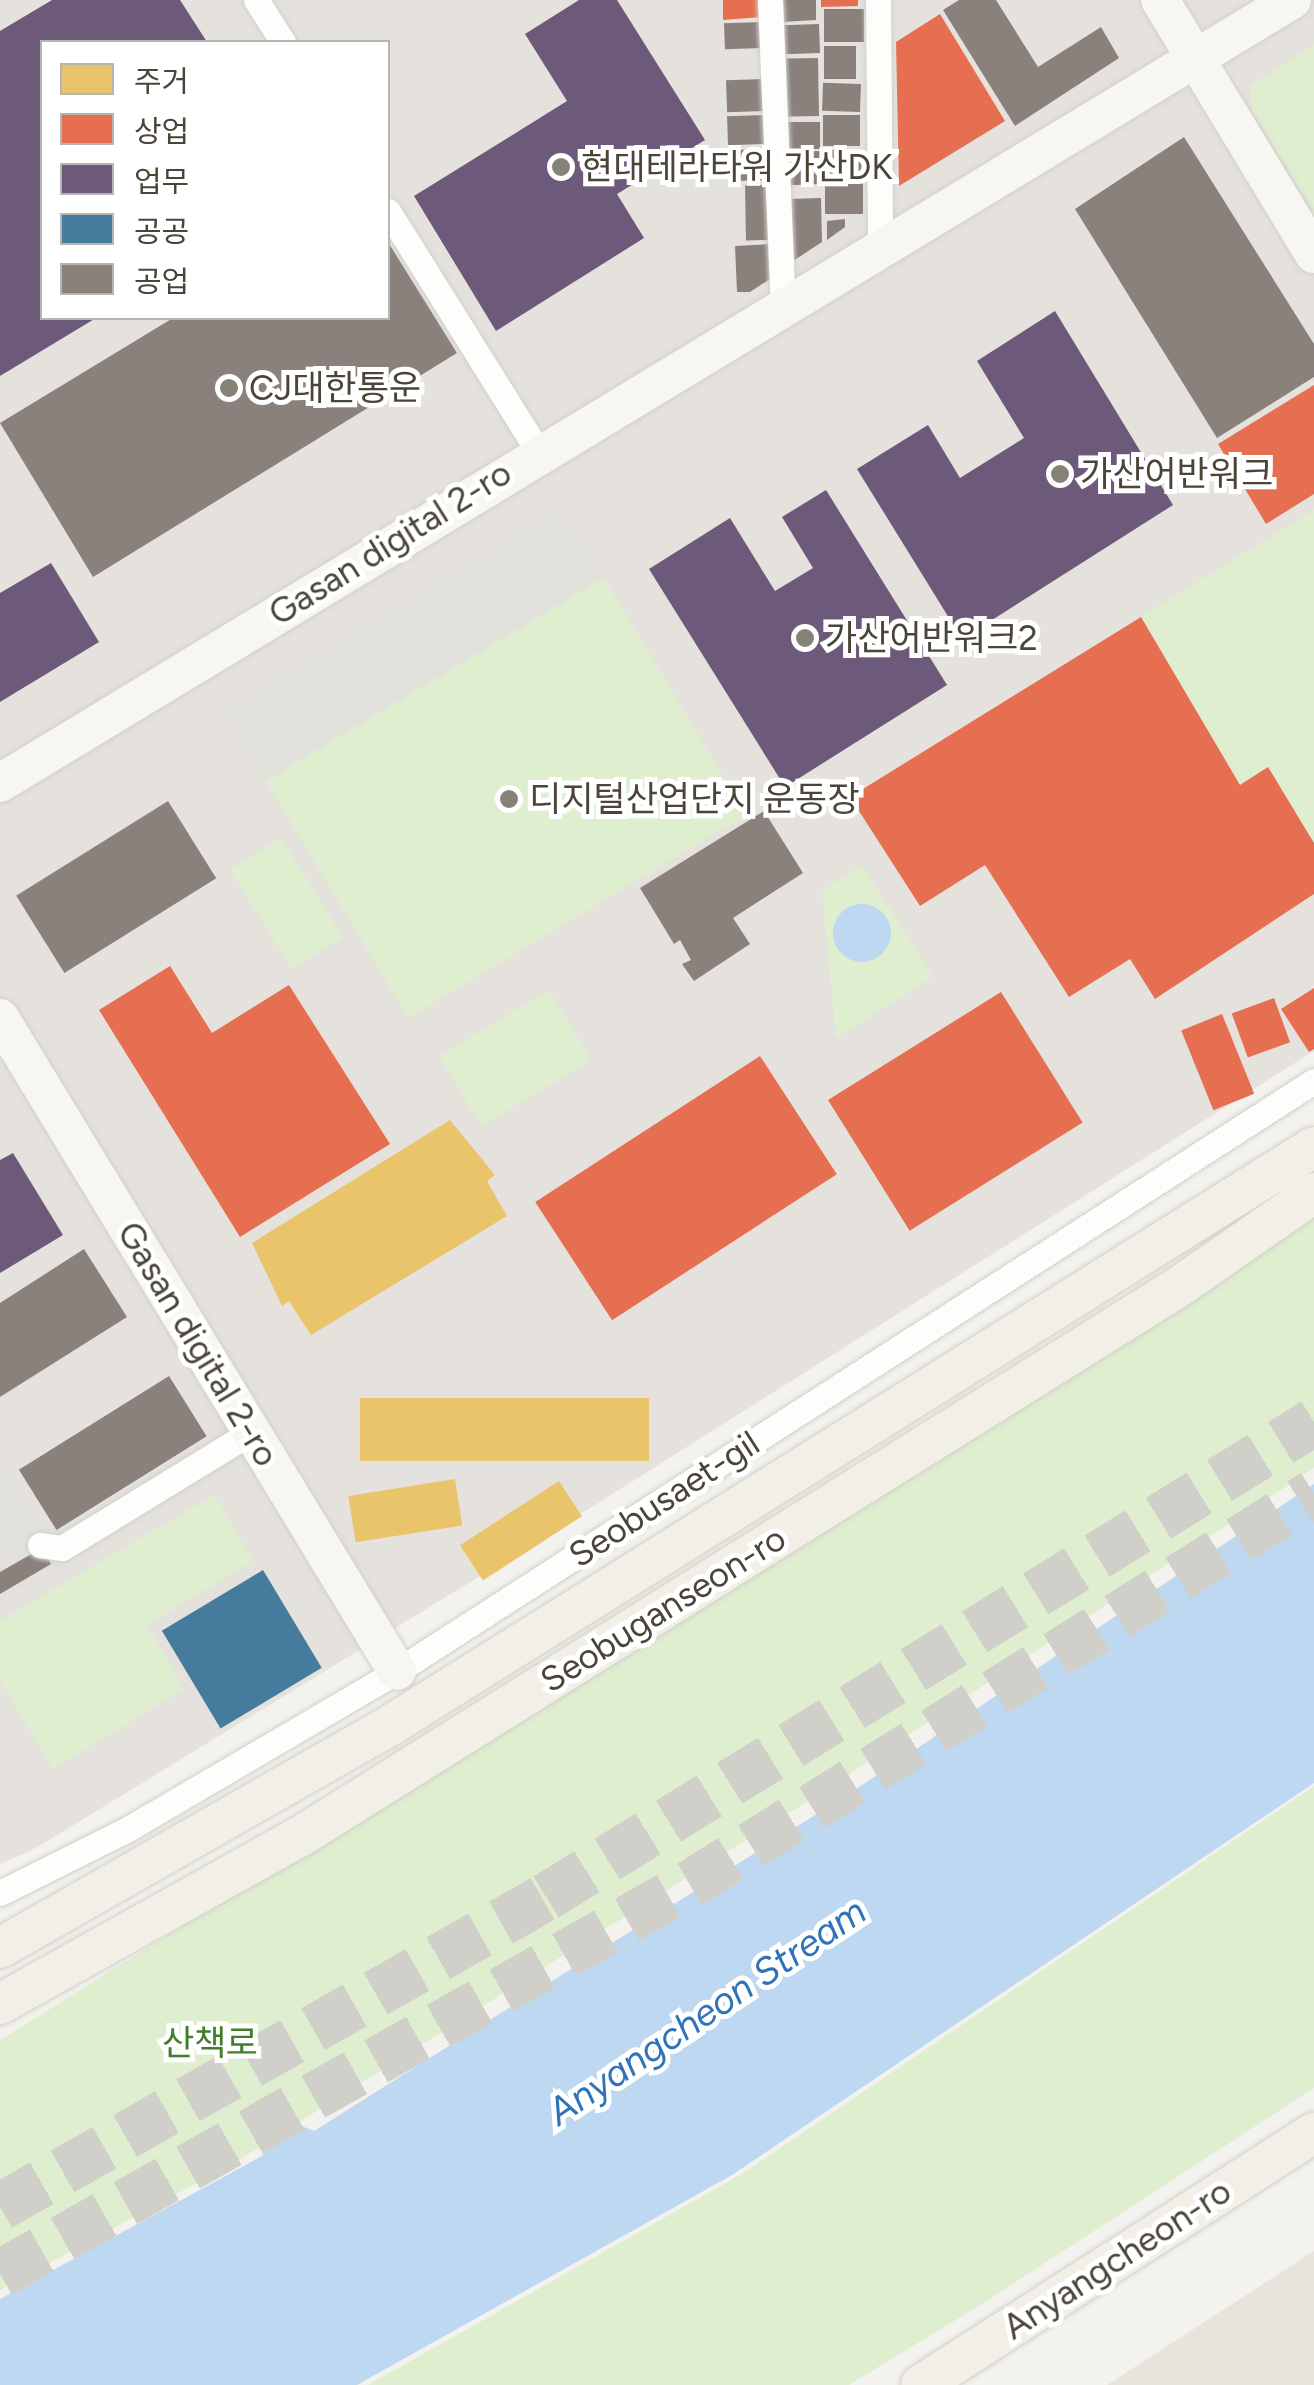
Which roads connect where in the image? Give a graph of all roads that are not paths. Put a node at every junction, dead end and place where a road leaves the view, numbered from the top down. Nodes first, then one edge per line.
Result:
1 (256, 0) edge
2 (770, 0) edge
3 (878, 0) edge
4 (1160, 0) edge
5 (1292, 0) edge
6 (281, 40) edge
7 (1196, 58) junction
8 (390, 213) edge
9 (880, 250) junction
10 (1314, 254) edge
11 (783, 309) junction
12 (529, 438) dead end
13 (0, 783) edge
14 (0, 1018) edge
15 (1314, 1081) edge
16 (1314, 1128) edge
17 (1314, 1147) edge
18 (1314, 1193) edge
19 (1158, 1244) junction
20 (252, 1432) junction
21 (40, 1545) dead end
22 (396, 1671) junction
23 (280, 1790) junction
24 (302, 1836) junction
25 (0, 1894) edge
26 (0, 1921) edge
27 (0, 1948) edge
28 (0, 2004) edge
29 (0, 2029) edge
30 (1314, 2133) edge
31 (921, 2385) edge

1 - 6 street
2 - 11 street
3 - 9 street
4 - 7 street
5 - 7 street, Gasan digital 2-ro
7 - 9 street, Gasan digital 2-ro
7 - 10 street
8 - 12 street
9 - 11 street, Gasan digital 2-ro
11 - 13 street, Gasan digital 2-ro
14 - 20 street, Gasan digital 2-ro
15 - 22 street, Seobusaet-gil
16 - 19 main road
17 - 19 main road, Seobuganseon-ro
18 - 24 main road, Seobuganseon-ro
19 - 23 main road, Seobuganseon-ro
20 - 21 street
20 - 22 street, Gasan digital 2-ro
22 - 25 street, Seobusaet-gil
23 - 26 main road
23 - 27 main road, Seobuganseon-ro
24 - 28 main road, Seobuganseon-ro
24 - 29 main road
30 - 31 main road, Anyangcheon-ro

